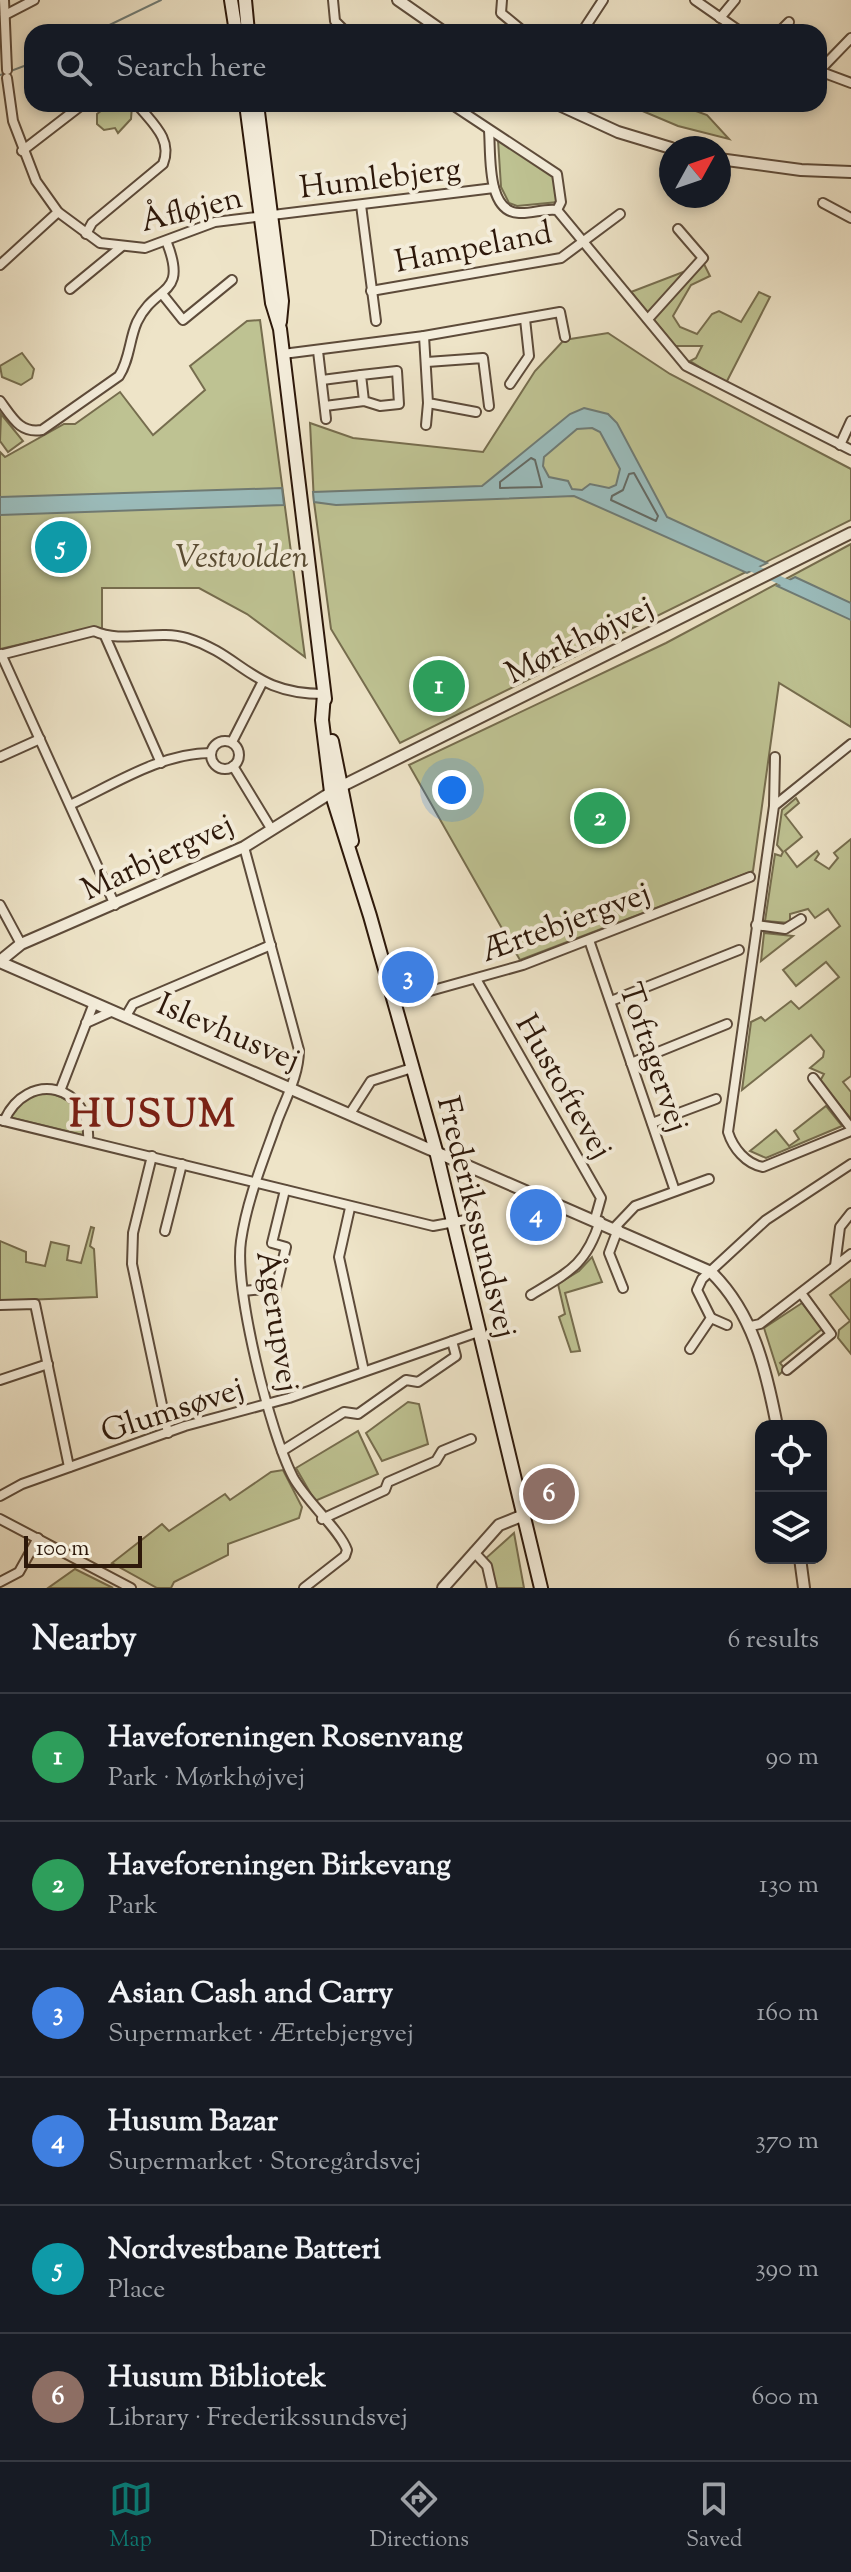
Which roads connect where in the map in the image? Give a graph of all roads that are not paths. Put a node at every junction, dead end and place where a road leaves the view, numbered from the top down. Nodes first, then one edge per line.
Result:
1 (4, 0) edge
2 (34, 0) edge
3 (231, 0) edge
4 (245, 0) edge
5 (333, 0) edge
6 (398, 0) edge
7 (502, 0) edge
8 (603, 0) edge
9 (695, 0) edge
10 (735, 0) edge
11 (5, 15) junction
12 (720, 18) junction
13 (235, 24) edge
14 (247, 24) edge
15 (338, 24) edge
16 (432, 24) edge
17 (514, 24) edge
18 (587, 24) edge
19 (729, 24) edge
20 (851, 38) edge
21 (827, 63) edge
22 (827, 74) edge
23 (851, 83) edge
24 (73, 112) edge
25 (144, 112) edge
26 (247, 112) edge
27 (258, 112) edge
28 (462, 112) edge
29 (574, 112) edge
30 (489, 131) junction
31 (659, 144) edge
32 (22, 151) junction
33 (731, 161) edge
34 (851, 172) edge
35 (494, 188) junction
36 (823, 203) dead end
37 (361, 205) junction
38 (557, 210) junction
39 (58, 212) junction
40 (620, 214) dead end
41 (266, 215) junction
42 (851, 218) edge
43 (678, 229) dead end
44 (86, 234) junction
45 (583, 240) junction
46 (167, 243) junction
47 (121, 247) junction
48 (0, 265) edge
49 (232, 280) dead end
50 (70, 289) dead end
51 (371, 291) junction
52 (163, 295) junction
53 (525, 319) junction
54 (648, 319) junction
55 (376, 321) dead end
56 (424, 336) junction
57 (565, 337) dead end
58 (318, 351) junction
59 (283, 354) junction
60 (427, 362) junction
61 (361, 375) junction
62 (322, 380) junction
63 (510, 384) dead end
64 (0, 401) edge
65 (364, 401) junction
66 (428, 403) junction
67 (325, 406) junction
68 (489, 406) dead end
69 (476, 412) dead end
70 (326, 419) dead end
71 (851, 421) edge
72 (426, 425) dead end
73 (840, 445) junction
74 (851, 450) edge
75 (851, 533) edge
76 (105, 636) junction
77 (0, 654) edge
78 (262, 683) junction
79 (324, 694) junction
80 (40, 739) junction
81 (232, 742) junction
82 (851, 744) edge
83 (211, 753) junction
84 (0, 757) edge
85 (775, 757) dead end
86 (161, 763) junction
87 (233, 766) junction
88 (336, 789) junction
89 (72, 804) junction
90 (774, 806) junction
91 (272, 830) junction
92 (244, 847) junction
93 (750, 877) dead end
94 (0, 905) edge
95 (115, 905) junction
96 (801, 919) dead end
97 (756, 925) junction
98 (589, 940) junction
99 (21, 944) junction
100 (271, 945) junction
101 (739, 950) dead end
102 (0, 961) edge
103 (476, 979) junction
104 (394, 1001) junction
105 (611, 1001) junction
106 (94, 1003) junction
107 (113, 1011) junction
108 (126, 1016) junction
109 (85, 1023) junction
110 (727, 1024) dead end
111 (631, 1063) junction
112 (412, 1068) junction
113 (813, 1078) dead end
114 (291, 1086) junction
115 (60, 1091) junction
116 (716, 1099) dead end
117 (351, 1112) junction
118 (2, 1120) edge
119 (652, 1123) junction
120 (851, 1130) edge
121 (88, 1141) junction
122 (436, 1151) junction
123 (152, 1156) junction
124 (182, 1164) junction
125 (851, 1164) edge
126 (709, 1179) dead end
127 (255, 1182) junction
128 (285, 1190) junction
129 (675, 1191) junction
130 (350, 1208) junction
131 (851, 1213) edge
132 (598, 1220) junction
133 (460, 1221) junction
134 (616, 1228) junction
135 (165, 1231) dead end
136 (851, 1254) edge
137 (835, 1266) junction
138 (711, 1272) junction
139 (623, 1288) dead end
140 (243, 1291) junction
141 (801, 1293) junction
142 (531, 1295) dead end
143 (0, 1305) edge
144 (711, 1318) junction
145 (727, 1325) dead end
146 (751, 1326) junction
147 (481, 1331) junction
148 (452, 1341) junction
149 (690, 1349) dead end
150 (48, 1364) junction
151 (787, 1370) dead end
152 (364, 1371) junction
153 (0, 1380) edge
154 (267, 1404) junction
155 (775, 1420) edge
156 (168, 1433) junction
157 (471, 1439) dead end
158 (282, 1451) junction
159 (69, 1467) junction
160 (0, 1496) edge
161 (524, 1515) junction
162 (0, 1519) edge
163 (322, 1519) junction
164 (38, 1538) junction
165 (474, 1552) junction
166 (801, 1564) edge
167 (0, 1582) edge
168 (131, 1588) edge
169 (304, 1588) edge
170 (443, 1588) edge
171 (492, 1588) edge
172 (541, 1588) edge
173 (804, 1588) edge

1 - 11 street, Åfløjen
2 - 11 street
3 - 13 main road
4 - 14 main road
5 - 15 street
6 - 16 street
7 - 17 street
8 - 18 street
9 - 12 street
10 - 12 street
11 - 32 street, Åfløjen
12 - 19 street
20 - 21 street
22 - 23 street
24 - 32 street
25 - 44 street, Åfløjen
26 - 41 main road, Frederikssundsvej
27 - 41 main road, Frederikssundsvej
28 - 30 street
29 - 31 street
30 - 35 street
30 - 38 street
32 - 39 street, Åfløjen
33 - 34 street
35 - 37 street, Humlebjerg
35 - 38 street
36 - 42 street
37 - 41 street, Humlebjerg
37 - 51 street
38 - 45 street
39 - 44 street, Åfløjen
39 - 48 street
40 - 45 street, Hampeland
41 - 46 street, Åfløjen
41 - 59 main road, Frederikssundsvej
43 - 54 street
44 - 47 street, Åfløjen
45 - 51 street, Hampeland
45 - 54 street
46 - 47 street, Åfløjen
46 - 52 street
47 - 50 street, Åfløjen
49 - 52 street
51 - 55 street
52 - 64 street
53 - 56 street
53 - 57 street
53 - 63 street
54 - 73 street
56 - 58 street
56 - 60 street
58 - 59 street
58 - 62 street
59 - 79 main road, Frederikssundsvej
60 - 66 street
60 - 68 street
61 - 62 street
61 - 65 street
61 - 65 street
62 - 67 street
65 - 67 street
66 - 69 street
66 - 72 street
67 - 70 street
71 - 73 street
73 - 74 street
75 - 88 street, Mørkhøjvej
76 - 77 street
76 - 78 street
76 - 86 street
77 - 80 street
78 - 79 street
78 - 81 street
79 - 88 main road, Frederikssundsvej
80 - 84 street
80 - 89 street
81 - 83 street
81 - 87 street
82 - 90 street
83 - 86 street
83 - 87 street
85 - 90 street
86 - 89 street
87 - 91 street
88 - 91 street, Marbjergvej
88 - 104 main road, Frederikssundsvej
89 - 95 street
90 - 97 street
91 - 92 street, Marbjergvej
92 - 95 street, Marbjergvej
92 - 100 street, Ågerupvej
93 - 98 street, Ærtebjergvej
94 - 99 street
95 - 99 street, Marbjergvej
96 - 97 street
97 - 120 street
98 - 103 street, Ærtebjergvej
98 - 105 street, Toftagervej
99 - 102 street, Marbjergvej
100 - 108 street
100 - 114 street, Ågerupvej
101 - 105 street
102 - 106 street, Islevhusvej
103 - 104 street, Ærtebjergvej
103 - 132 street, Hustoftevej
104 - 112 main road, Frederikssundsvej
105 - 111 street, Toftagervej
106 - 107 street, Islevhusvej
106 - 109 street
107 - 108 street, Islevhusvej
107 - 109 street
108 - 114 street, Islevhusvej
109 - 115 street
110 - 111 street
111 - 119 street, Toftagervej
112 - 117 street
112 - 122 main road, Frederikssundsvej
113 - 120 street
114 - 117 street, Islevhusvej
114 - 127 street, Ågerupvej
115 - 118 street
115 - 121 street
116 - 119 street
117 - 122 street, Islevhusvej
118 - 121 street
119 - 129 street, Toftagervej
121 - 123 street
122 - 132 street, Islevhusvej
122 - 133 main road, Frederikssundsvej
123 - 124 street
123 - 156 street
124 - 127 street
124 - 135 street
125 - 138 street
126 - 129 street
127 - 128 street
127 - 140 street, Ågerupvej
128 - 130 street
128 - 140 street
129 - 134 street
130 - 133 street
130 - 152 street
131 - 137 street
132 - 134 street, Islevhusvej
132 - 142 street
133 - 147 main road, Frederikssundsvej
134 - 138 street, Islevhusvej
134 - 139 street
136 - 137 street
137 - 141 street
138 - 144 street
138 - 146 street
140 - 154 street, Ågerupvej
141 - 146 street
141 - 151 street
143 - 150 street
144 - 145 street
144 - 149 street
146 - 155 street
147 - 148 street, Glumsøvej
147 - 161 main road, Frederikssundsvej
148 - 152 street, Glumsøvej
148 - 158 street
150 - 153 street
150 - 159 street
152 - 154 street, Glumsøvej
154 - 156 street, Glumsøvej
154 - 158 street, Ågerupvej
156 - 159 street, Glumsøvej
157 - 163 street
158 - 163 street, Ågerupvej
159 - 160 street, Glumsøvej
161 - 165 street
161 - 172 main road, Frederikssundsvej
162 - 164 street
163 - 169 street, Ågerupvej
164 - 167 street
164 - 168 street
165 - 170 street
165 - 171 street
166 - 173 street

